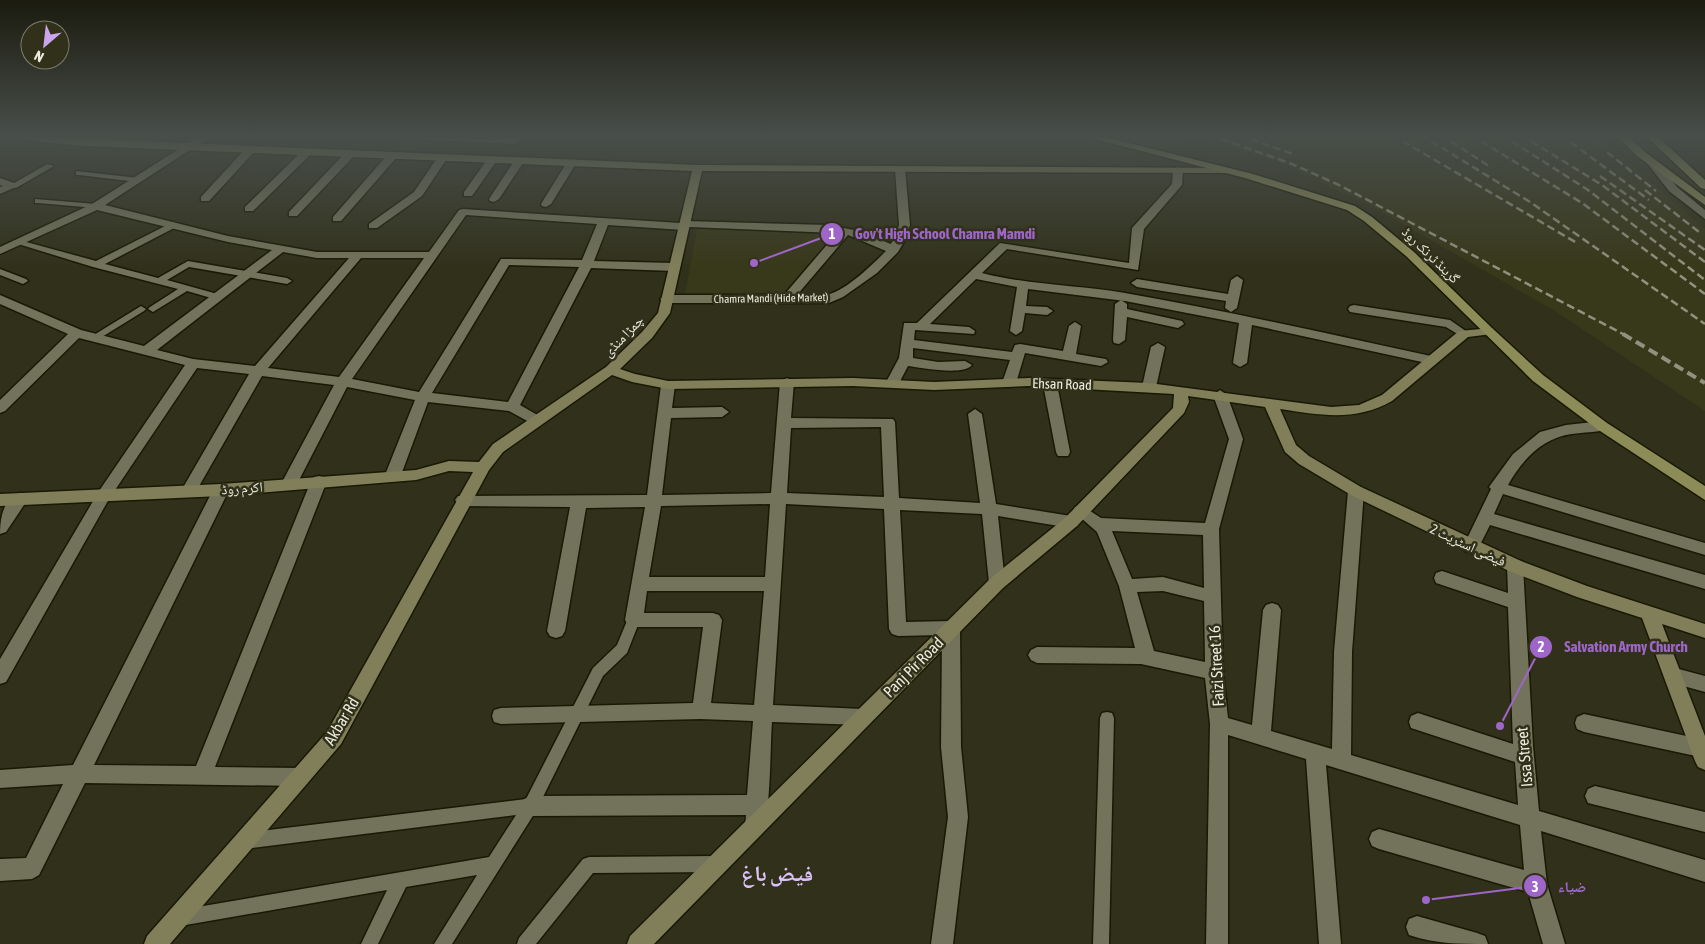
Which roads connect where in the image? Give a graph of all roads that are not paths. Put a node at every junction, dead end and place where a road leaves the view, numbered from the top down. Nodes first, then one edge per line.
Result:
1 (26, 179) edge
2 (130, 179) edge
3 (223, 179) edge
4 (279, 179) edge
5 (326, 179) edge
6 (372, 179) edge
7 (428, 179) edge
8 (479, 179) edge
9 (507, 179) edge
10 (561, 179) edge
11 (696, 179) edge
12 (901, 179) edge
13 (1177, 179) edge
14 (1258, 179) edge
15 (1664, 179) edge
16 (1674, 179) edge
17 (138, 180) joint
18 (0, 181) edge
19 (13, 186) junction
20 (0, 191) edge
21 (468, 194) dead end
22 (494, 198) dead end
23 (205, 199) dead end
24 (1701, 199) edge
25 (38, 201) dead end
26 (546, 204) dead end
27 (96, 206) junction
28 (249, 209) dead end
29 (293, 214) dead end
30 (1705, 216) edge
31 (337, 218) dead end
32 (604, 222) junction
33 (173, 224) junction
34 (374, 226) dead end
35 (685, 226) junction
36 (845, 231) junction
37 (0, 238) edge
38 (21, 242) junction
39 (282, 248) junction
40 (894, 250) junction
41 (0, 251) edge
42 (359, 254) junction
43 (433, 255) junction
44 (96, 265) junction
45 (586, 265) junction
46 (674, 267) junction
47 (0, 272) edge
48 (248, 275) junction
49 (974, 275) junction
50 (1237, 280) dead end
51 (22, 281) dead end
52 (159, 281) junction
53 (287, 281) dead end
54 (1137, 283) dead end
55 (1022, 285) junction
56 (184, 289) junction
57 (1122, 296) junction
58 (218, 297) junction
59 (789, 297) junction
60 (1233, 298) junction
61 (666, 299) junction
62 (6, 301) edge
63 (153, 308) dead end
64 (1019, 309) junction
65 (1354, 309) dead end
66 (141, 310) dead end
67 (1047, 312) dead end
68 (1121, 312) junction
69 (0, 314) edge
70 (1230, 317) junction
71 (1246, 320) junction
72 (1178, 324) dead end
73 (1075, 326) dead end
74 (920, 327) junction
75 (969, 331) dead end
76 (1016, 331) dead end
77 (1487, 331) junction
78 (76, 333) junction
79 (1464, 334) junction
80 (94, 338) junction
81 (1119, 340) dead end
82 (908, 343) junction
83 (1158, 347) dead end
84 (145, 352) junction
85 (1017, 356) junction
86 (1069, 356) junction
87 (1430, 360) junction
88 (904, 361) junction
89 (1101, 362) dead end
90 (193, 363) junction
91 (1240, 363) dead end
92 (966, 364) dead end
93 (611, 370) junction
94 (258, 371) junction
95 (343, 382) junction
96 (787, 382) junction
97 (1008, 383) junction
98 (668, 384) junction
99 (892, 384) junction
100 (1050, 384) junction
101 (1149, 387) junction
102 (1181, 390) junction
103 (1220, 395) junction
104 (422, 397) junction
105 (1271, 404) junction
106 (2, 405) edge
107 (512, 407) junction
108 (722, 412) dead end
109 (664, 413) junction
110 (974, 414) dead end
111 (536, 420) junction
112 (784, 423) junction
113 (1602, 426) junction
114 (1063, 452) dead end
115 (483, 467) junction
116 (393, 475) junction
117 (319, 481) junction
118 (289, 484) junction
119 (1497, 487) junction
120 (221, 490) junction
121 (189, 491) junction
122 (1356, 491) junction
123 (1705, 494) edge
124 (104, 495) junction
125 (779, 498) junction
126 (20, 499) junction
127 (0, 500) edge
128 (463, 500) junction
129 (654, 501) junction
130 (579, 502) junction
131 (892, 503) junction
132 (989, 508) junction
133 (1076, 516) junction
134 (1486, 518) junction
135 (1099, 524) junction
136 (0, 528) edge
137 (1211, 529) junction
138 (1471, 547) junction
139 (1704, 549) edge
140 (1515, 566) junction
141 (1442, 578) dead end
142 (1705, 582) edge
143 (997, 583) junction
144 (640, 584) junction
145 (773, 584) junction
146 (1127, 586) junction
147 (1214, 597) junction
148 (1515, 602) junction
149 (1272, 610) dead end
150 (1649, 613) junction
151 (634, 620) junction
152 (951, 628) junction
153 (556, 631) dead end
154 (1705, 631) edge
155 (1037, 655) dead end
156 (1147, 658) junction
157 (1214, 672) junction
158 (0, 676) edge
159 (1674, 676) junction
160 (1705, 684) edge
161 (701, 711) junction
162 (578, 712) junction
163 (764, 714) junction
164 (501, 716) dead end
165 (863, 717) junction
166 (1107, 718) dead end
167 (1418, 722) dead end
168 (1584, 723) dead end
169 (1219, 724) junction
170 (1261, 735) junction
171 (1315, 752) junction
172 (1704, 752) edge
173 (1524, 756) junction
174 (1341, 760) junction
175 (79, 774) junction
176 (202, 775) junction
177 (300, 777) junction
178 (0, 779) edge
179 (1595, 796) dead end
180 (757, 805) junction
181 (530, 806) junction
182 (1530, 817) junction
183 (1705, 822) edge
184 (756, 826) junction
185 (1379, 839) dead end
186 (244, 841) junction
187 (493, 864) junction
188 (717, 864) junction
189 (0, 870) edge
190 (1705, 871) edge
191 (401, 880) junction
192 (1536, 884) junction
193 (177, 918) junction
194 (1417, 927) dead end
195 (155, 944) edge
196 (369, 944) edge
197 (442, 944) edge
198 (525, 944) edge
199 (638, 944) edge
200 (942, 944) edge
201 (1101, 944) edge
202 (1217, 944) edge
203 (1330, 944) edge
204 (1477, 944) edge
205 (1554, 944) edge

1 - 19 lane
2 - 17 lane
3 - 23 street
4 - 28 street
5 - 29 street
6 - 31 street
7 - 34 street
8 - 21 street
9 - 22 street
10 - 26 street
11 - 35 main road, چمڑا منڈی
12 - 40 street, Chamra Mandi (Hide Market)
13 - 49 street
14 - 77 main road, گرینڈ ٹرنک روڈ
15 - 30 street
16 - 24 main road
17 - 27 street
18 - 19 street
19 - 20 street
25 - 27 lane
27 - 33 street
27 - 38 street
32 - 35 street
32 - 43 street
32 - 45 street
33 - 39 street
33 - 44 lane
35 - 36 street
35 - 46 main road, چمڑا منڈی
36 - 40 street
36 - 59 street
37 - 38 street
38 - 41 street
38 - 44 lane
39 - 42 street
39 - 48 street
40 - 59 street, Chamra Mandi (Hide Market)
42 - 43 street
42 - 94 street
43 - 95 street
44 - 52 lane
45 - 46 street
45 - 104 street
45 - 107 street
46 - 61 main road, چمڑا منڈی
47 - 51 lane
48 - 52 lane
48 - 53 lane
48 - 58 street
49 - 55 street
49 - 74 street
50 - 60 street
52 - 56 lane
54 - 60 street
55 - 57 street
55 - 64 street
56 - 58 lane
56 - 63 lane
57 - 68 street
57 - 70 street
58 - 84 street
59 - 61 street, Chamra Mandi (Hide Market)
60 - 70 street
61 - 93 main road, چمڑا منڈی
62 - 69 street
62 - 78 street
64 - 67 street
64 - 76 street
65 - 79 street
66 - 80 lane
68 - 72 street
68 - 81 street
70 - 71 street
71 - 87 street
71 - 91 street
73 - 86 street
74 - 75 street
74 - 82 street
77 - 79 main road, Ehsan Road
77 - 113 main road, گرینڈ ٹرنک روڈ
78 - 80 street
78 - 106 street
79 - 87 main road, Ehsan Road
80 - 84 street
82 - 85 street
82 - 88 street
83 - 101 street
84 - 90 street
85 - 86 street
85 - 97 street
86 - 89 street
87 - 105 main road, Ehsan Road
88 - 92 street
88 - 99 street
90 - 94 street
90 - 124 street
93 - 98 main road, Ehsan Road
93 - 111 main road, چمڑا منڈی
94 - 95 street
94 - 121 street
95 - 104 street
95 - 118 street
96 - 98 main road, Ehsan Road
96 - 99 main road, Ehsan Road
96 - 112 street
97 - 99 main road, Ehsan Road
97 - 100 main road, Ehsan Road
98 - 109 street
100 - 101 main road, Ehsan Road
100 - 114 street
101 - 102 main road, Ehsan Road
102 - 103 main road, Ehsan Road
102 - 133 main road, Panj Pir Road
103 - 105 main road, Ehsan Road
103 - 137 street, Faizi Street 16
104 - 107 street
104 - 116 street
105 - 122 main road, فیضی اسٹریٹ 2
107 - 111 street
108 - 109 street
109 - 129 street
110 - 132 street
111 - 115 main road, چمڑا منڈی
112 - 125 street
112 - 131 street
113 - 119 street
113 - 123 main road, گرینڈ ٹرنک روڈ
115 - 116 main road, اکرم روڈ
115 - 128 main road, Akbar Rd
116 - 117 main road, اکرم روڈ
117 - 118 main road, اکرم روڈ
117 - 176 street
118 - 120 main road, اکرم روڈ
119 - 134 street
119 - 139 street
120 - 121 main road, اکرم روڈ
120 - 175 street
121 - 124 main road, اکرم روڈ
122 - 138 main road, فیضی اسٹریٹ 2
122 - 174 street
124 - 126 main road, اکرم روڈ
124 - 158 street
125 - 129 street
125 - 131 street
125 - 145 street
126 - 127 main road, اکرم روڈ
126 - 136 street
128 - 130 street
128 - 177 main road, Akbar Rd
129 - 130 street
129 - 144 street
130 - 153 street
131 - 132 street
131 - 152 street
132 - 133 street
132 - 143 street
133 - 135 street
133 - 143 main road, Panj Pir Road
134 - 138 street
134 - 142 street
135 - 137 street
135 - 146 street
137 - 147 street, Faizi Street 16
138 - 140 main road, فیضی اسٹریٹ 2
140 - 148 street, Issa Street
140 - 150 main road, فیضی اسٹریٹ 2
141 - 148 street
143 - 152 main road, Panj Pir Road
144 - 145 street
144 - 151 street
145 - 163 street
146 - 147 street
146 - 156 street
147 - 157 street, Faizi Street 16
148 - 173 street, Issa Street
149 - 170 street
150 - 154 main road, فیضی اسٹریٹ 2
150 - 159 main road
151 - 161 street
151 - 162 lane
152 - 165 main road, Panj Pir Road
152 - 200 street
155 - 156 street
156 - 157 street
157 - 169 street, Faizi Street 16
159 - 160 street
159 - 172 main road
161 - 162 street
161 - 163 street
162 - 164 street
162 - 181 lane
163 - 165 street
163 - 180 street
165 - 184 main road, Panj Pir Road
166 - 201 lane
167 - 173 street
168 - 172 street
169 - 170 street
169 - 202 street, Faizi Street 16
170 - 171 street
171 - 174 street
171 - 203 street
173 - 182 street, Issa Street
174 - 182 street
175 - 176 street
175 - 178 street
175 - 189 street
176 - 177 street
177 - 186 main road, Akbar Rd
179 - 183 street
180 - 181 street
180 - 184 street
181 - 186 lane
181 - 187 lane
182 - 190 street
182 - 192 street, Issa Street
184 - 188 main road, Panj Pir Road
185 - 192 street
186 - 193 main road, Akbar Rd
187 - 191 lane
187 - 197 lane
188 - 198 lane
188 - 199 main road, Panj Pir Road
191 - 193 lane
191 - 196 lane
192 - 205 street, Issa Street
193 - 195 main road, Akbar Rd
194 - 204 street

